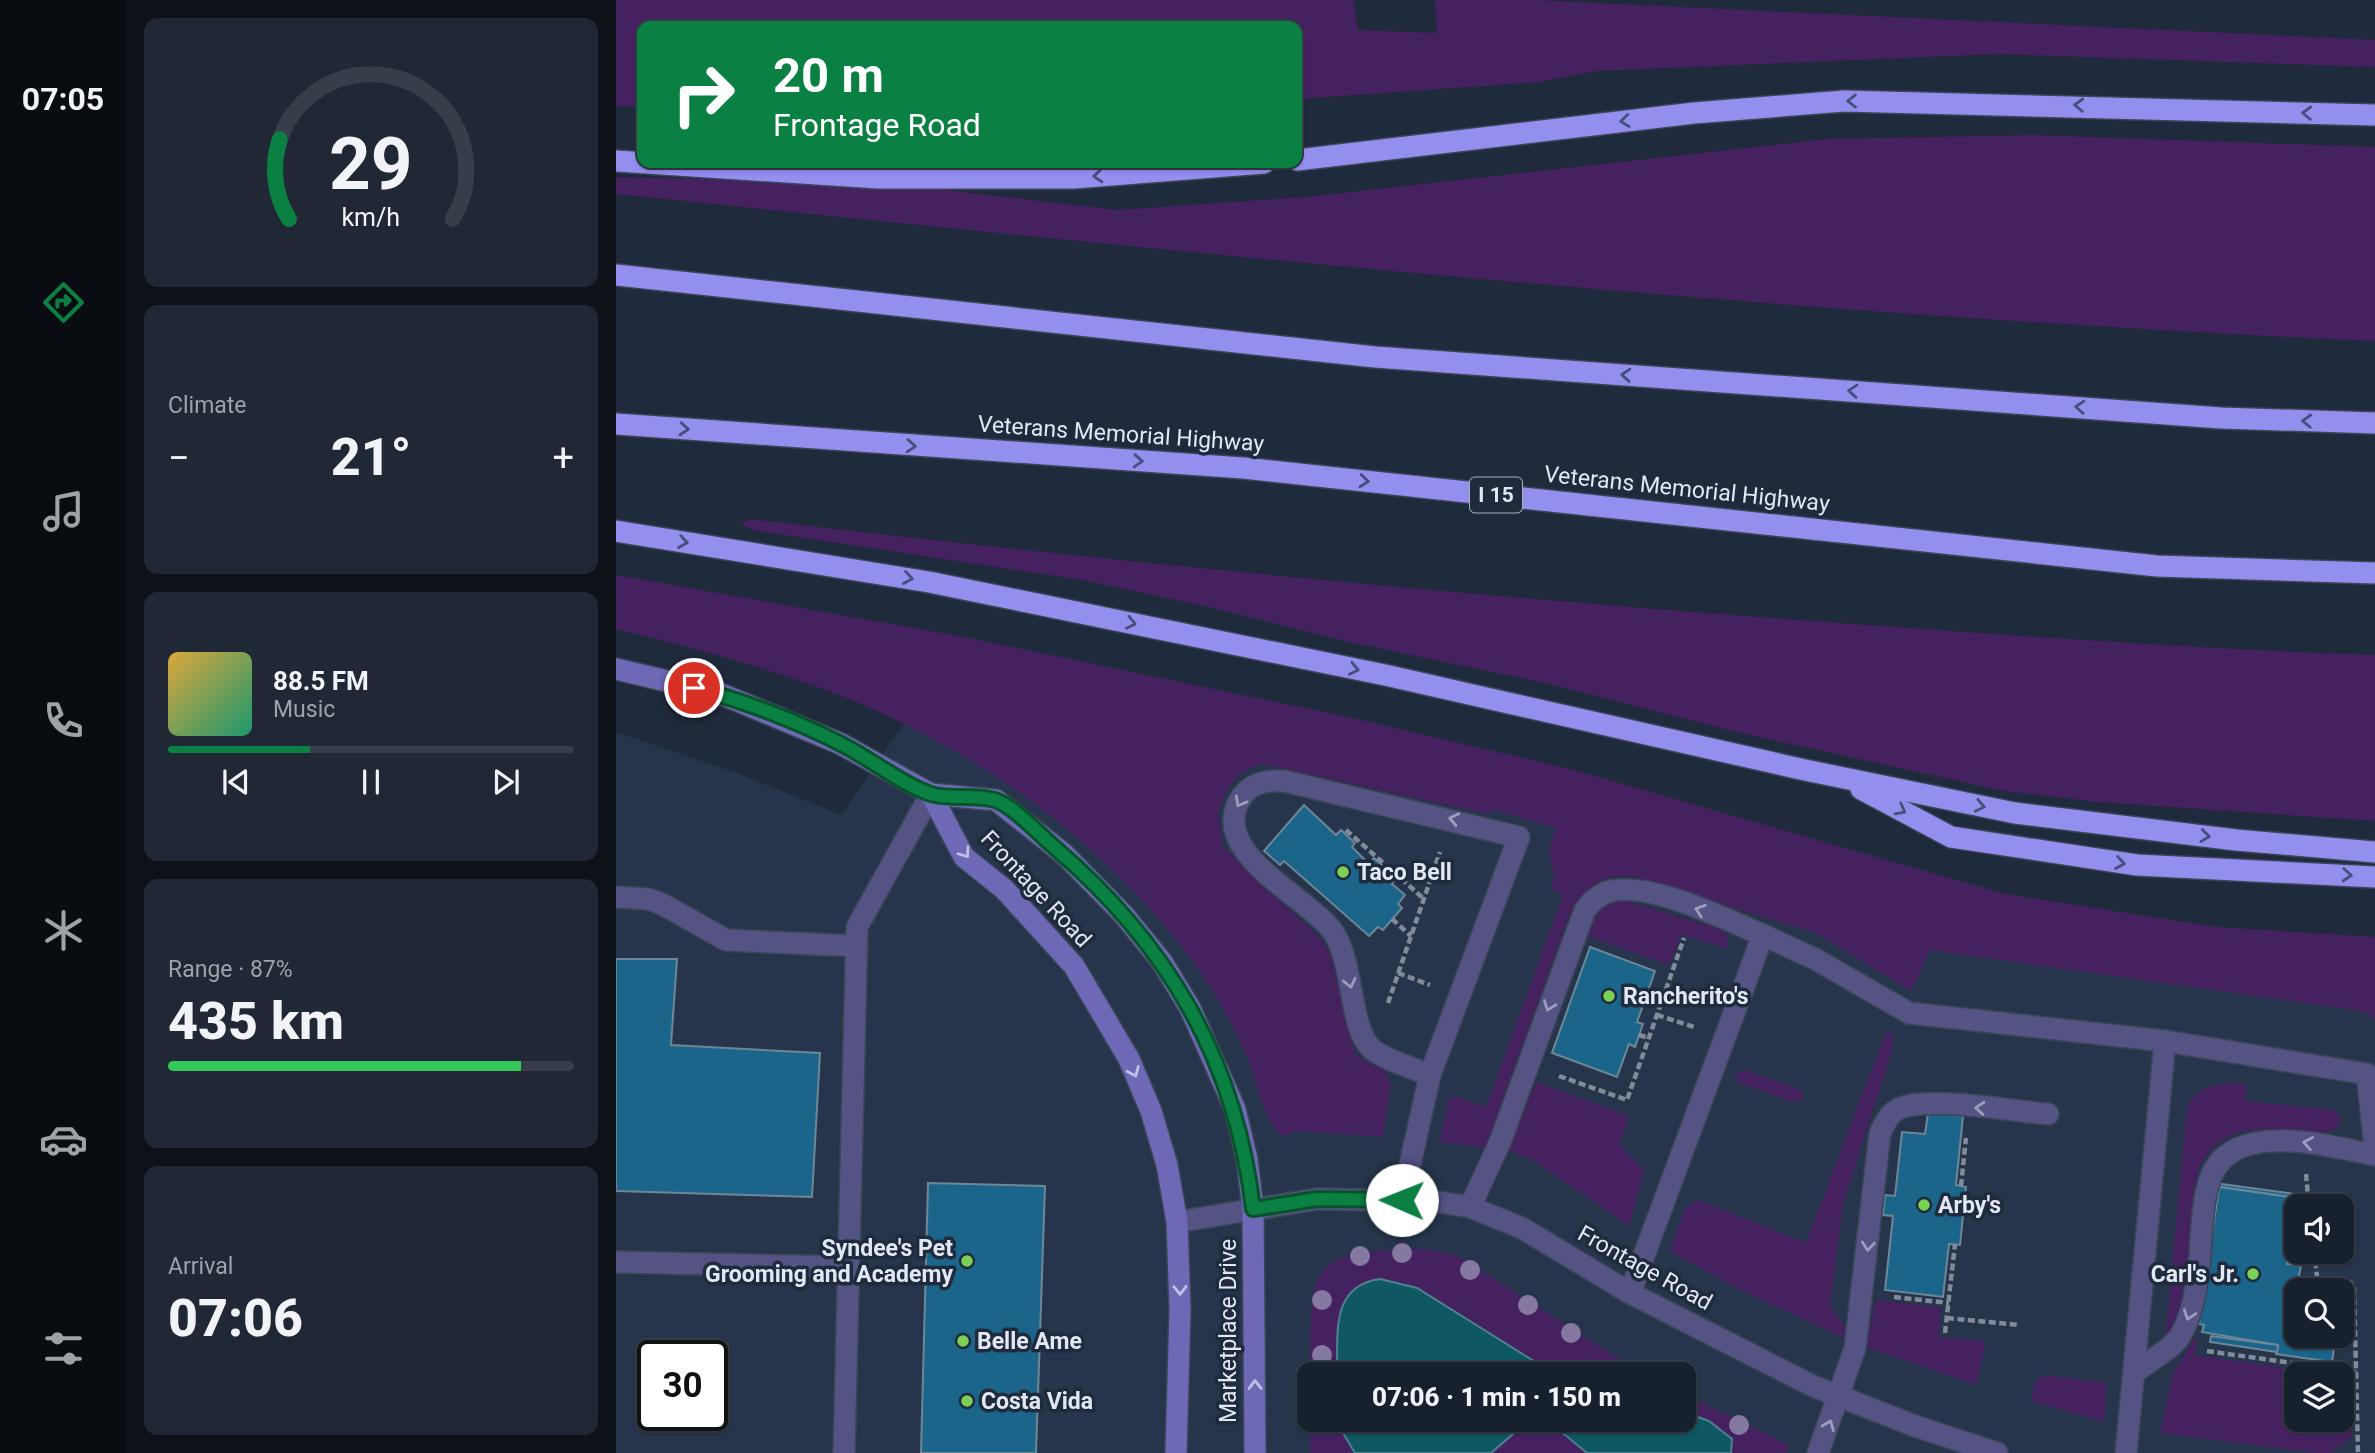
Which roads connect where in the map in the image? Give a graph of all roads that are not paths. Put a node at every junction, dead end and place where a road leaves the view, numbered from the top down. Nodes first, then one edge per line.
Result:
1 (2375, 115) edge
2 (1302, 159) edge
3 (616, 161) edge
4 (637, 162) edge
5 (724, 168) edge
6 (1201, 168) edge
7 (616, 275) edge
8 (2375, 423) edge
9 (616, 424) edge
10 (616, 531) edge
11 (2375, 573) edge
12 (616, 669) edge
13 (1841, 778) junction
14 (931, 794) junction
15 (2375, 852) edge
16 (2375, 877) edge
17 (616, 897) edge
18 (1763, 935) junction
19 (857, 946) junction
20 (2165, 1041) junction
21 (1430, 1075) junction
22 (2048, 1114) dead end
23 (2375, 1148) edge
24 (2375, 1155) edge
25 (1402, 1200) junction
26 (1471, 1207) junction
27 (1253, 1209) junction
28 (1177, 1222) junction
29 (616, 1262) edge
30 (848, 1267) junction
31 (1630, 1293) junction
32 (2134, 1373) junction
33 (1840, 1398) junction
34 (844, 1453) edge
35 (1176, 1453) edge
36 (1255, 1453) edge
37 (1818, 1453) edge
38 (1997, 1453) edge
39 (2126, 1453) edge

1 -> 2 highway
4 -> 3 highway
6 -> 5 highway
8 -> 7 highway
9 -> 11 highway, Veterans Memorial Highway / I 15
10 -> 13 highway
12 - 14 street, Frontage Road
13 -> 15 highway
13 -> 16 highway
14 - 19 street
14 - 27 street, Frontage Road
14 -> 28 street, Frontage Road
17 - 19 street
18 - 20 street
18 -> 26 street
18 - 31 street
19 - 30 street
20 - 23 street
20 - 32 street
21 -> 21 street
21 - 25 street
22 -> 33 street
24 -> 32 street
25 - 26 street, Frontage Road
25 - 27 street, Frontage Road
26 - 31 street, Frontage Road
27 - 28 street, Frontage Road
36 -> 27 street, Marketplace Drive
28 -> 35 street
29 - 30 street
30 - 34 street
31 - 33 street, Frontage Road
32 - 39 street
37 -> 33 street
33 - 38 street, Frontage Road

